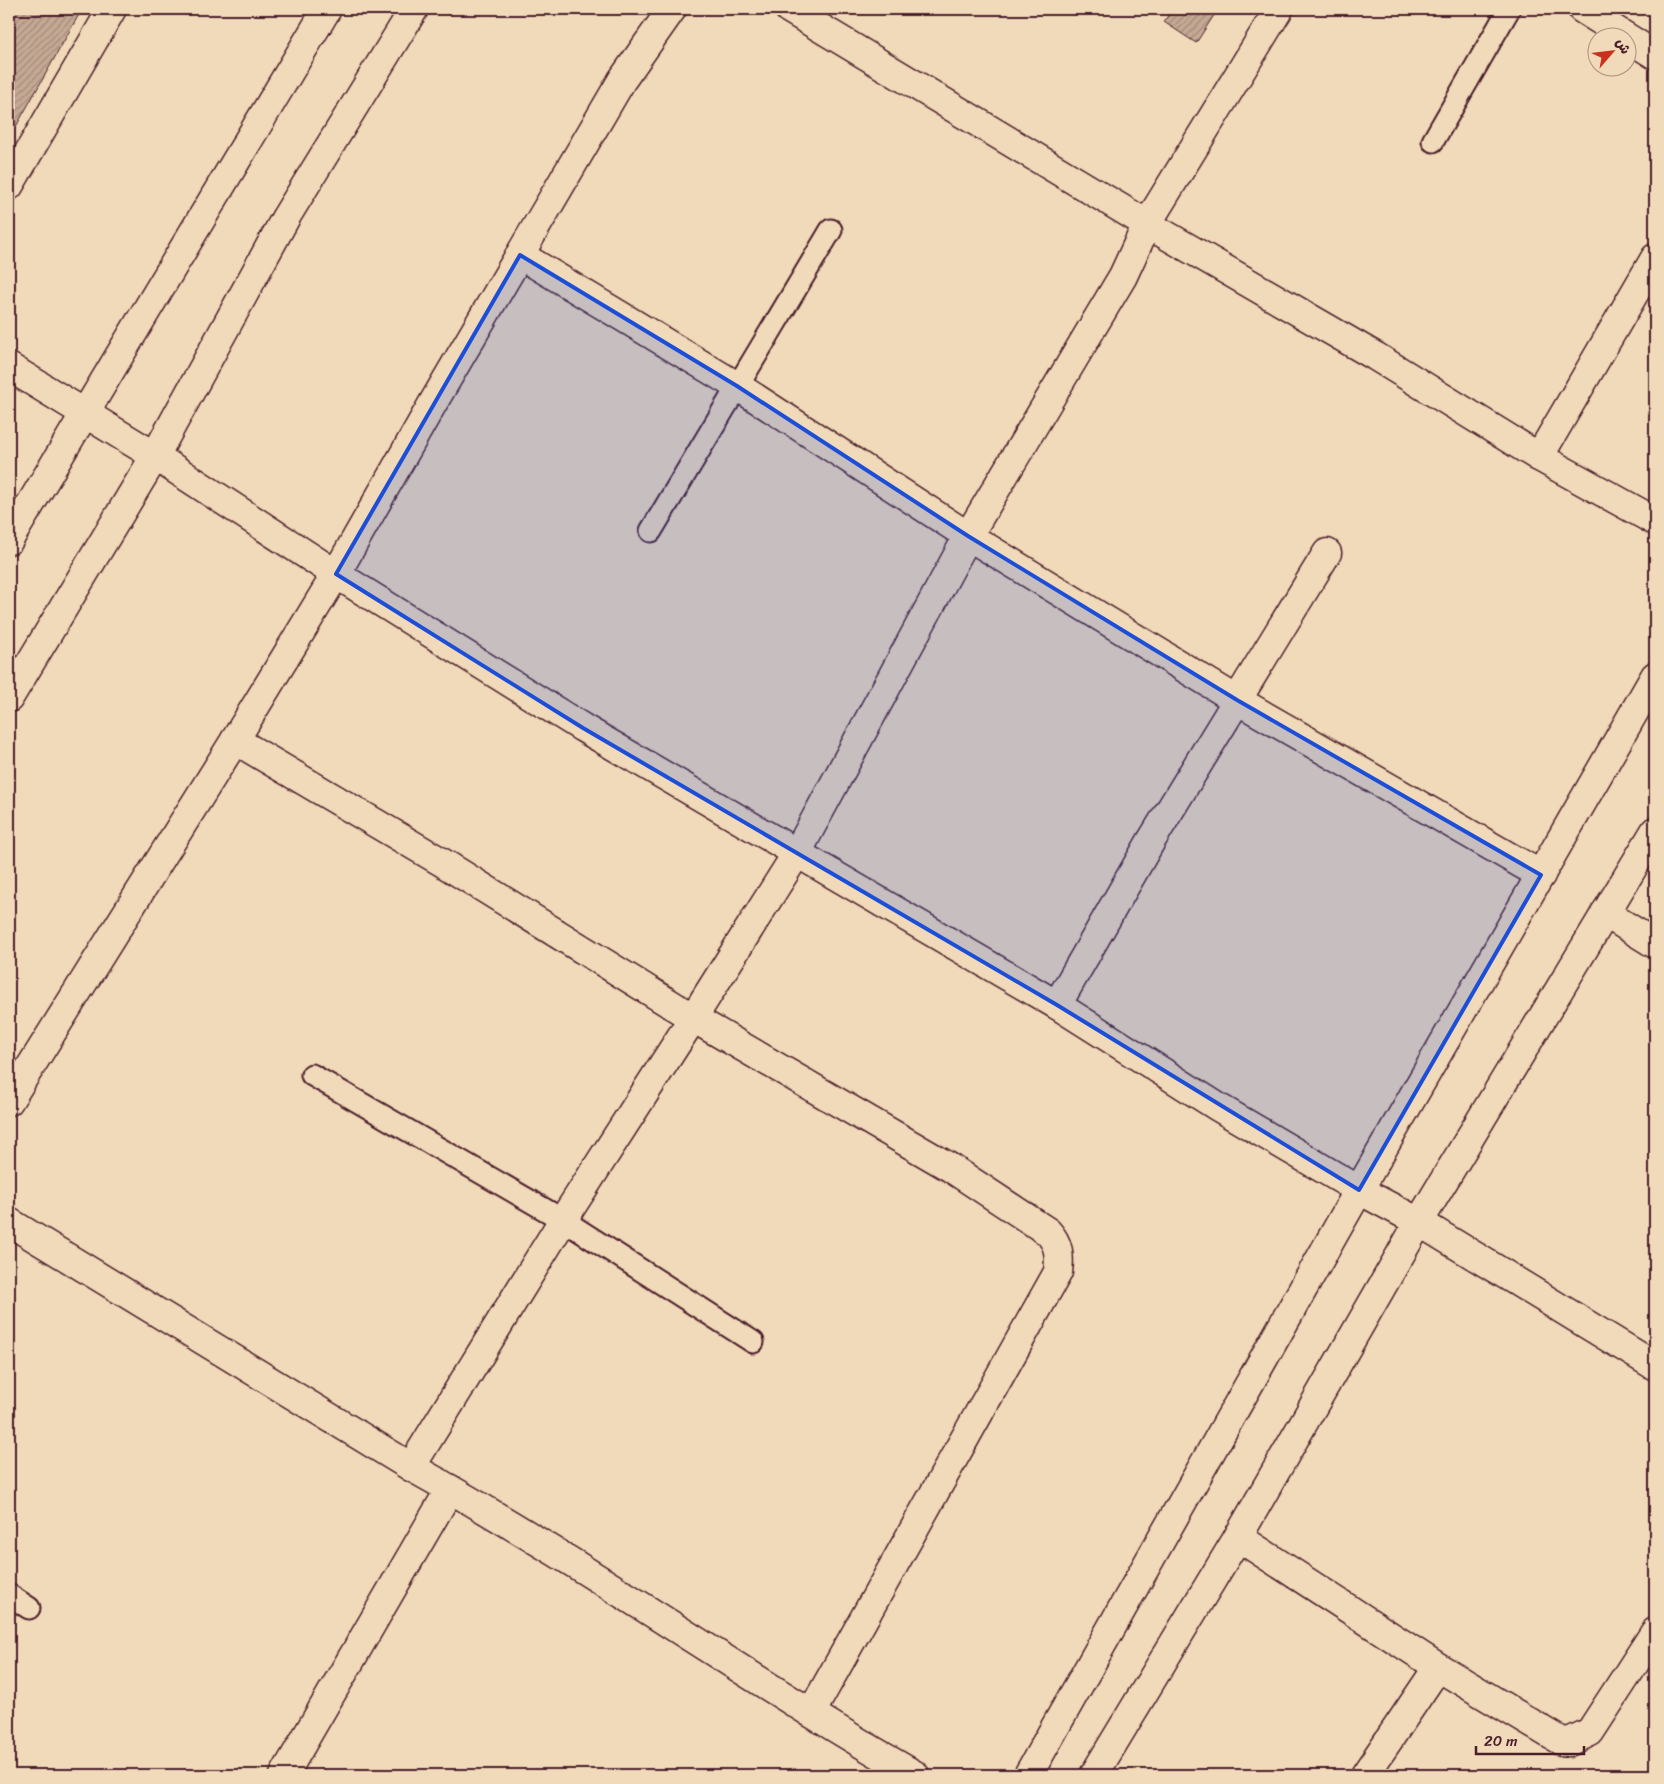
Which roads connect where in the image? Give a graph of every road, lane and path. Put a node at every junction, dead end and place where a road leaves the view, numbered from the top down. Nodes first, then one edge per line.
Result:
1 (112, 9) edge
2 (327, 9) edge
3 (414, 9) edge
4 (672, 9) edge
5 (789, 9) edge
6 (1279, 9) edge
7 (1509, 9) edge
8 (1582, 9) edge
9 (1655, 55) edge
10 (1433, 141) dead end
11 (9, 186) edge
12 (1147, 224) junction
13 (831, 230) dead end
14 (520, 255) junction
15 (1655, 258) edge
16 (9, 367) edge
17 (737, 386) junction
18 (85, 414) junction
19 (155, 456) junction
20 (1539, 457) junction
21 (1655, 521) edge
22 (651, 531) dead end
23 (968, 536) junction
24 (9, 540) edge
25 (1327, 554) dead end
26 (336, 574) junction
27 (1655, 676) edge
28 (9, 698) edge
29 (1237, 700) junction
30 (235, 740) junction
31 (1655, 831) edge
32 (797, 853) junction
33 (1541, 874) junction
34 (1605, 913) junction
35 (1655, 944) edge
36 (1057, 1005) junction
37 (693, 1018) junction
38 (312, 1075) dead end
39 (9, 1102) edge
40 (1359, 1190) junction
41 (563, 1220) junction
42 (9, 1222) edge
43 (1419, 1222) junction
44 (753, 1342) dead end
45 (1655, 1366) edge
46 (411, 1467) junction
47 (450, 1489) junction
48 (1238, 1537) junction
49 (9, 1595) edge
50 (29, 1608) dead end
51 (1655, 1632) edge
52 (1438, 1667) junction
53 (811, 1713) junction
54 (284, 1775) edge
55 (915, 1775) edge
56 (1028, 1775) edge
57 (1094, 1775) edge
58 (1365, 1775) edge

1 - 11 street
2 - 18 street
3 - 19 street
4 - 14 street
5 - 12 street
6 - 12 street
7 - 10 lane
8 - 9 street
12 - 20 street
12 - 23 street
13 - 17 lane
14 - 17 street
14 - 26 street
15 - 20 street
16 - 18 street
17 - 22 lane
17 - 23 street
18 - 19 street
18 - 24 street
19 - 26 street
19 - 28 street
20 - 21 street
23 - 29 street
23 - 32 street
25 - 29 street
26 - 30 street
26 - 32 street
27 - 33 street
29 - 33 street
29 - 36 street
30 - 37 street
30 - 39 street
31 - 34 street
32 - 36 street
32 - 37 street
33 - 40 street
34 - 35 street
34 - 43 street
36 - 40 street
37 - 41 street
37 - 53 street
38 - 41 lane
40 - 43 street
40 - 56 street
41 - 44 lane
41 - 46 street
42 - 46 street
43 - 45 street
43 - 48 street
46 - 47 street
47 - 53 street
47 - 54 street
48 - 52 street
48 - 57 street
49 - 50 lane
51 - 52 street
52 - 58 street
53 - 55 street

